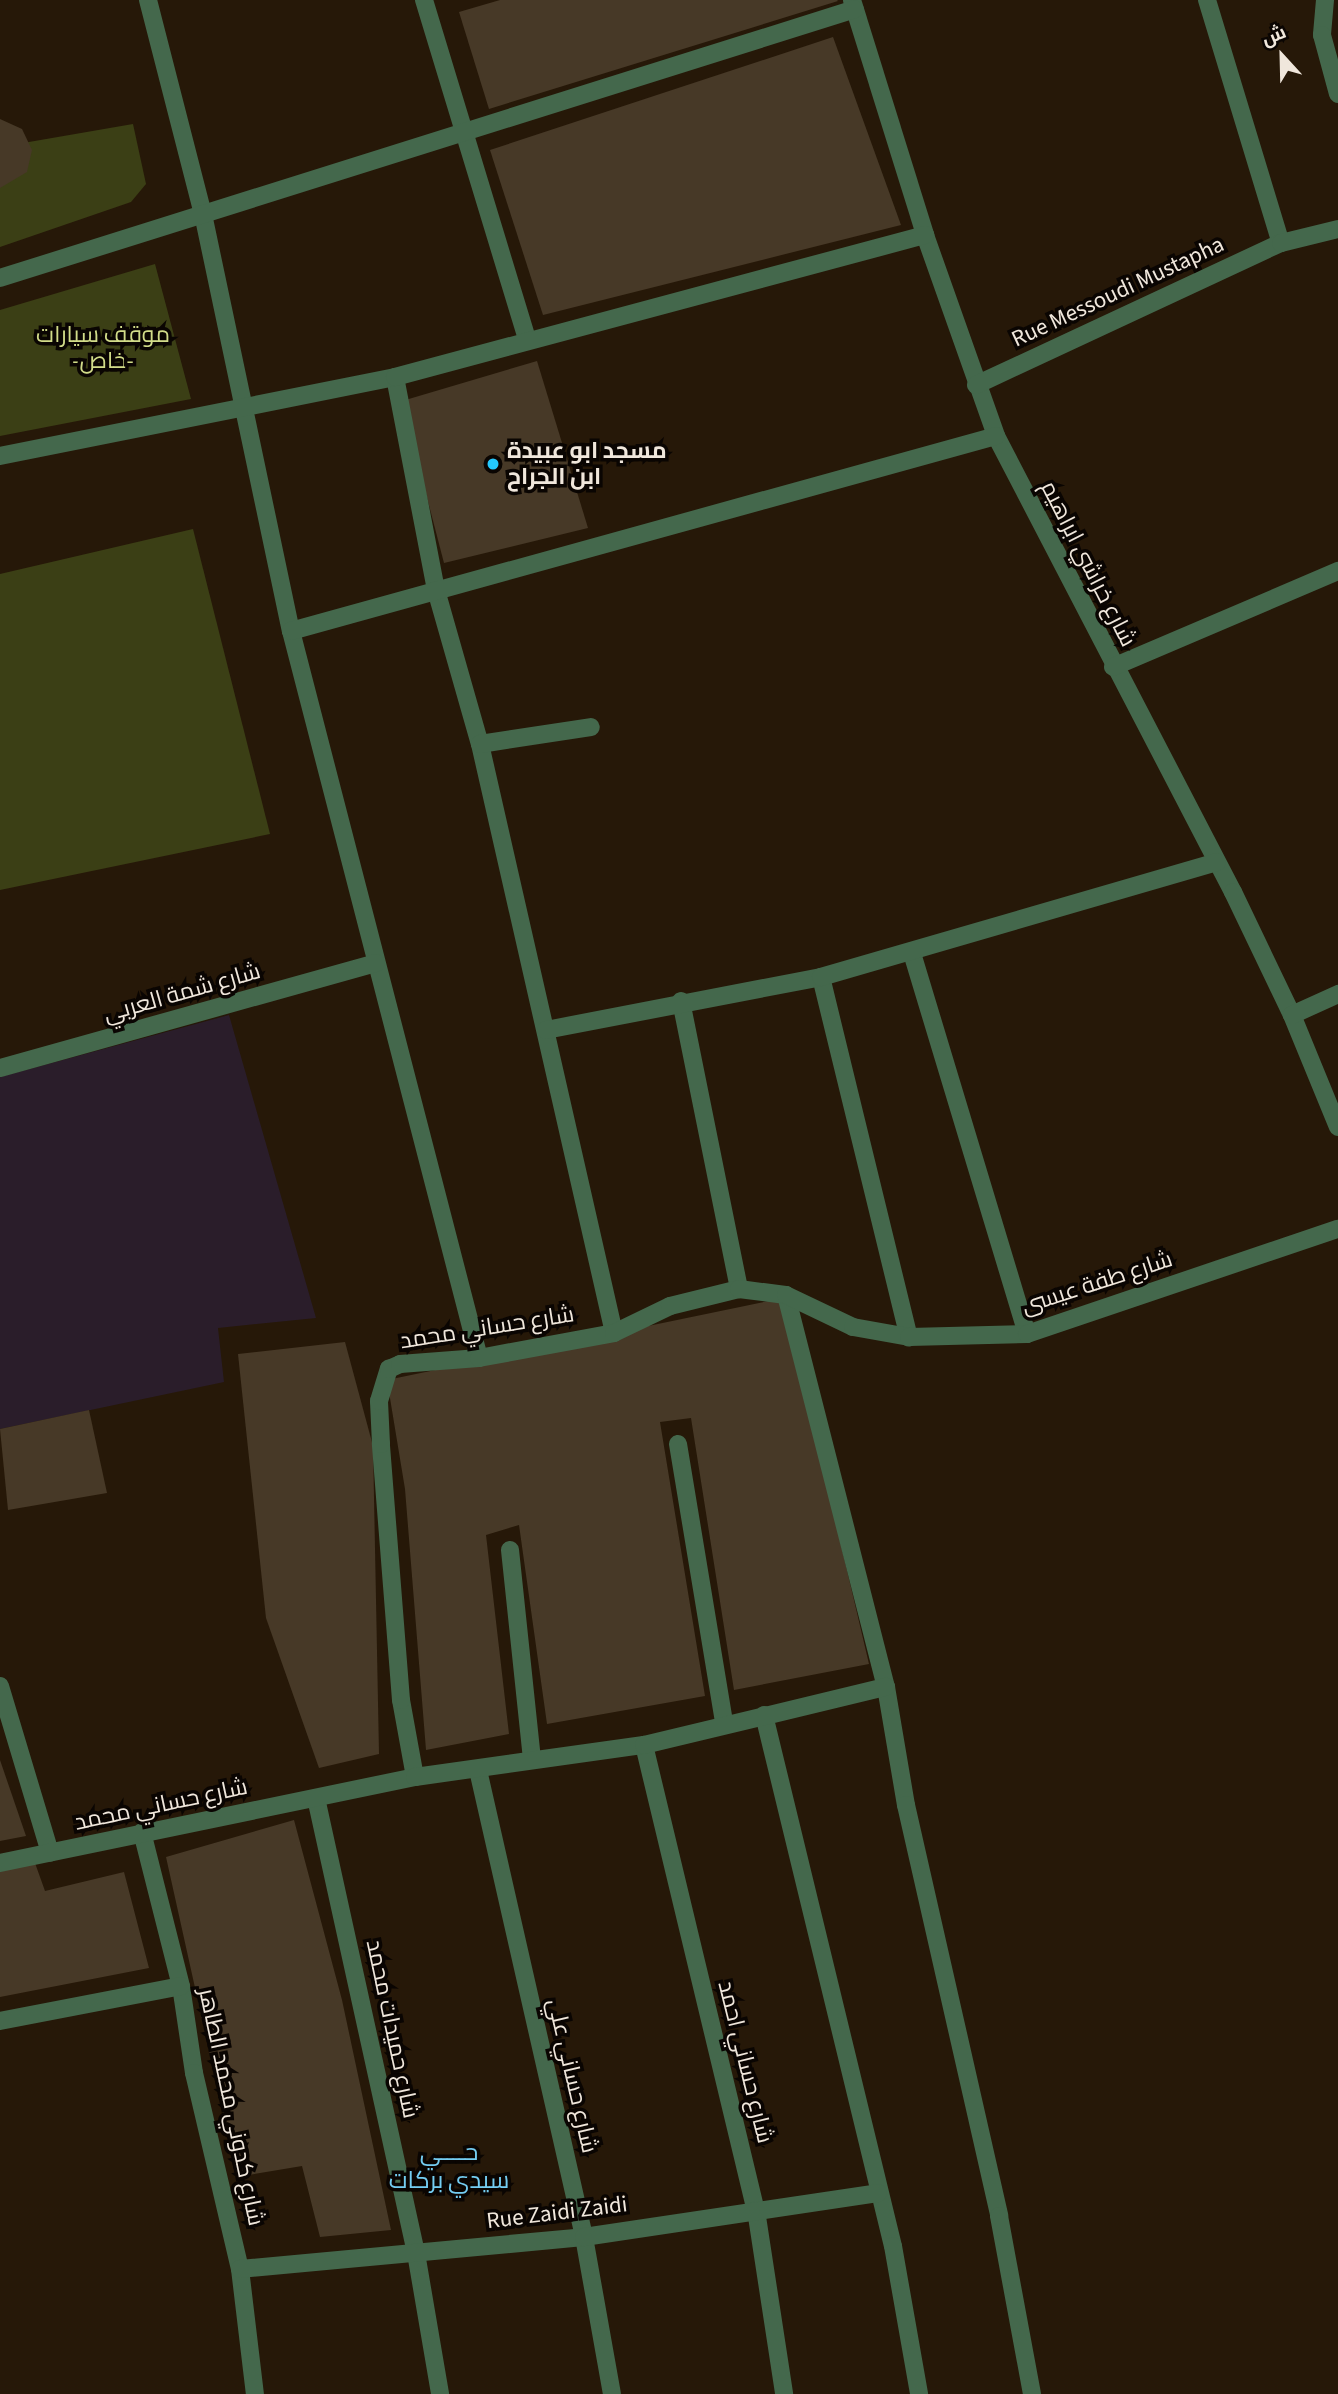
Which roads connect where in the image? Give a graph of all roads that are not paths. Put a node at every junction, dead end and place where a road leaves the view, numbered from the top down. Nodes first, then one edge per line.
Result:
1 (148, 0) edge
2 (424, 0) edge
3 (1206, 0) edge
4 (1325, 0) edge
5 (854, 4) edge
6 (1338, 93) edge
7 (464, 135) junction
8 (203, 214) junction
9 (1338, 229) edge
10 (925, 235) junction
11 (1281, 243) junction
12 (0, 278) edge
13 (527, 339) junction
14 (395, 377) junction
15 (976, 385) junction
16 (240, 407) junction
17 (996, 436) junction
18 (0, 456) edge
19 (1338, 571) edge
20 (436, 590) junction
21 (291, 631) junction
22 (1113, 667) junction
23 (591, 727) dead end
24 (480, 744) junction
25 (1217, 862) junction
26 (912, 953) junction
27 (376, 963) junction
28 (821, 977) junction
29 (1338, 994) edge
30 (681, 1001) junction
31 (1292, 1015) junction
32 (547, 1030) junction
33 (0, 1068) edge
34 (1338, 1127) edge
35 (1338, 1230) edge
36 (739, 1289) junction
37 (786, 1295) junction
38 (614, 1333) junction
39 (1027, 1334) junction
40 (909, 1337) junction
41 (479, 1358) junction
42 (678, 1444) dead end
43 (510, 1550) dead end
44 (0, 1686) edge
45 (886, 1687) junction
46 (764, 1714) junction
47 (724, 1723) junction
48 (644, 1745) junction
49 (532, 1759) junction
50 (478, 1770) junction
51 (415, 1777) junction
52 (316, 1798) junction
53 (142, 1832) junction
54 (50, 1853) junction
55 (0, 1863) edge
56 (181, 1986) junction
57 (0, 2021) edge
58 (878, 2193) junction
59 (756, 2210) junction
60 (584, 2237) junction
61 (416, 2253) junction
62 (240, 2269) junction
63 (255, 2394) edge
64 (440, 2394) edge
65 (612, 2394) edge
66 (784, 2394) edge
67 (919, 2394) edge
68 (1032, 2394) edge

1 - 8 street
2 - 7 street
3 - 11 street
4 - 6 street
5 - 7 street
5 - 10 street, شارع خراشي ابراهيم
7 - 8 street
7 - 13 street
8 - 12 street
8 - 16 street
9 - 11 street, Rue Messoudi Mustapha
10 - 13 street
10 - 15 street, شارع خراشي ابراهيم
11 - 15 street, Rue Messoudi Mustapha
13 - 14 street
14 - 16 street
14 - 20 street
15 - 17 street, شارع خراشي ابراهيم
16 - 18 street
16 - 21 street
17 - 20 street
17 - 22 street, شارع خراشي ابراهيم
19 - 22 street
20 - 21 street
20 - 24 street
21 - 27 street
22 - 25 street, شارع خراشي ابراهيم
23 - 24 street
24 - 32 street
25 - 26 street
25 - 31 street, شارع خراشي ابراهيم
26 - 28 street
26 - 39 street
27 - 33 street, شارع شمة العربي
27 - 41 street
28 - 30 street
28 - 40 street
29 - 31 street
30 - 32 street
30 - 36 street
31 - 34 street, شارع خراشي ابراهيم
32 - 38 street
35 - 39 street, شارع طفة عيسى
36 - 37 street, شارع حساني محمد
36 - 38 street, شارع حساني محمد
37 - 40 street, شارع طفة عيسى
37 - 45 street
38 - 41 street, شارع حساني محمد
39 - 40 street, شارع طفة عيسى
41 - 51 street, شارع حساني محمد
42 - 47 street
43 - 49 street
44 - 54 street
45 - 46 street, شارع حساني محمد
45 - 68 street
46 - 47 street, شارع حساني محمد
46 - 58 street
47 - 48 street, شارع حساني محمد
48 - 49 street, شارع حساني محمد
48 - 59 street, شارع حساني احمد
49 - 50 street, شارع حساني محمد
50 - 51 street, شارع حساني محمد
50 - 60 street, شارع حساني علي
51 - 52 street, شارع حساني محمد
52 - 53 street, شارع حساني محمد
52 - 61 street, شارع حميدات محمد
53 - 54 street, شارع حساني محمد
53 - 56 street, شارع كدوني محمد الطاهر
54 - 55 street, شارع حساني محمد
56 - 57 street
56 - 62 street, شارع كدوني محمد الطاهر
58 - 59 street, Rue Zaidi Zaidi
58 - 67 street
59 - 60 street, Rue Zaidi Zaidi
59 - 66 street, شارع حساني احمد
60 - 61 street, Rue Zaidi Zaidi
60 - 65 street, شارع حساني علي
61 - 62 street, Rue Zaidi Zaidi
61 - 64 street, شارع حميدات محمد
62 - 63 street, شارع كدوني محمد الطاهر

